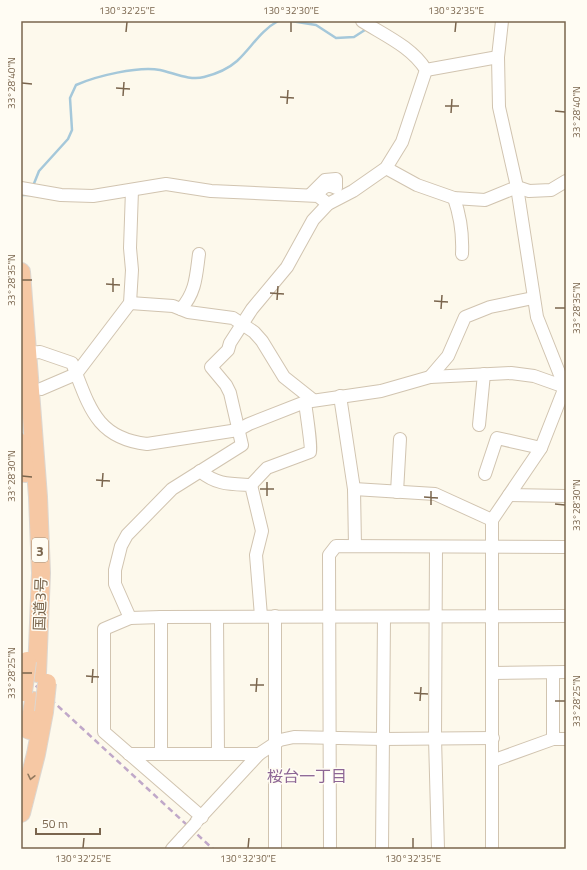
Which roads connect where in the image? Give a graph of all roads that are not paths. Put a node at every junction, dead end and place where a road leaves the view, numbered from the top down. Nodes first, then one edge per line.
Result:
1 (362, 21) edge
2 (499, 24) edge
3 (498, 57) junction
4 (426, 70) junction
5 (386, 168) junction
6 (566, 181) edge
7 (517, 187) junction
8 (21, 188) edge
9 (132, 190) junction
10 (454, 198) junction
11 (328, 204) junction
12 (199, 254) dead end
13 (462, 254) dead end
14 (21, 272) edge
15 (533, 298) junction
16 (130, 303) junction
17 (181, 309) junction
18 (242, 325) junction
19 (28, 353) junction
20 (76, 374) junction
21 (484, 374) junction
22 (430, 377) junction
23 (565, 388) edge
24 (41, 389) dead end
25 (340, 396) junction
26 (309, 401) junction
27 (479, 425) dead end
28 (238, 430) junction
29 (400, 439) dead end
30 (21, 443) edge
31 (541, 448) junction
32 (200, 471) junction
33 (485, 474) dead end
34 (251, 485) junction
35 (354, 489) junction
36 (397, 492) junction
37 (509, 495) junction
38 (566, 496) edge
39 (492, 520) junction
40 (355, 546) junction
41 (491, 546) junction
42 (436, 547) junction
43 (566, 547) edge
44 (261, 616) junction
45 (275, 616) junction
46 (436, 616) junction
47 (493, 616) junction
48 (566, 616) edge
49 (161, 617) junction
50 (217, 617) junction
51 (328, 617) junction
52 (384, 617) junction
53 (130, 618) junction
54 (37, 672) junction
55 (566, 672) edge
56 (493, 673) junction
57 (553, 673) junction
58 (30, 703) edge
59 (329, 737) junction
60 (435, 738) junction
61 (492, 738) junction
62 (383, 739) junction
63 (553, 739) junction
64 (566, 739) edge
65 (274, 744) junction
66 (162, 753) junction
67 (129, 754) junction
68 (218, 754) junction
69 (259, 754) junction
70 (492, 761) junction
71 (21, 766) edge
72 (21, 813) edge
73 (199, 820) junction
74 (172, 849) edge
75 (275, 849) edge
76 (330, 849) edge
77 (382, 849) edge
78 (438, 849) edge
79 (492, 849) edge

1 - 4 street
2 - 3 street
3 - 4 street
3 - 7 street
4 - 5 street
5 - 10 street
5 - 11 street
6 - 7 street
7 - 10 street
7 - 15 street
8 - 9 street
9 - 11 street
9 - 16 street
10 - 13 street
11 - 18 street
12 - 17 street
14 - 19 highway
15 - 22 street
15 - 23 street
16 - 17 street
16 - 20 street
17 - 18 street
18 - 26 street
18 - 28 street
19 - 20 street
19 - 54 highway
20 - 24 street
20 - 28 street
21 - 22 street
21 - 23 street
21 - 27 street
22 - 25 street
23 - 31 street
25 - 26 street
25 - 35 street
26 - 28 street
26 - 34 street
28 - 32 street
29 - 36 street
30 - 54 highway, 国道3号 / 3
31 - 33 street
31 - 37 street
32 - 34 street
32 - 53 street
34 - 44 street
35 - 36 street
35 - 40 street
36 - 39 street
37 - 38 street
37 - 39 street
39 - 41 street
40 - 42 street
40 - 51 street
41 - 42 street
41 - 43 street
41 - 47 street
42 - 46 street
44 - 45 street
44 - 50 street
45 - 51 street
45 - 65 street
46 - 47 street
46 - 52 street
46 - 60 street
47 - 48 street
47 - 56 street
49 - 50 street
49 - 53 street
49 - 66 street
50 - 68 street
51 - 52 street
51 - 59 street
52 - 62 street
53 - 67 street
54 - 58 highway, bridge
54 - 58 highway, 国道3号 / 3, bridge
55 - 57 street
56 - 57 street
56 - 61 street
57 - 63 street
58 - 71 highway, 国道3号 / 3
58 -> 72 highway
59 - 62 street
59 - 65 street
59 - 76 street
60 - 61 street
60 - 62 street
60 - 78 street
61 - 70 street
62 - 77 street
63 - 64 street
63 - 70 street
65 - 69 street
65 - 75 street
66 - 67 street
66 - 68 street
67 - 73 street
68 - 69 street
69 - 73 street
70 - 79 street
73 - 74 street, bridge

